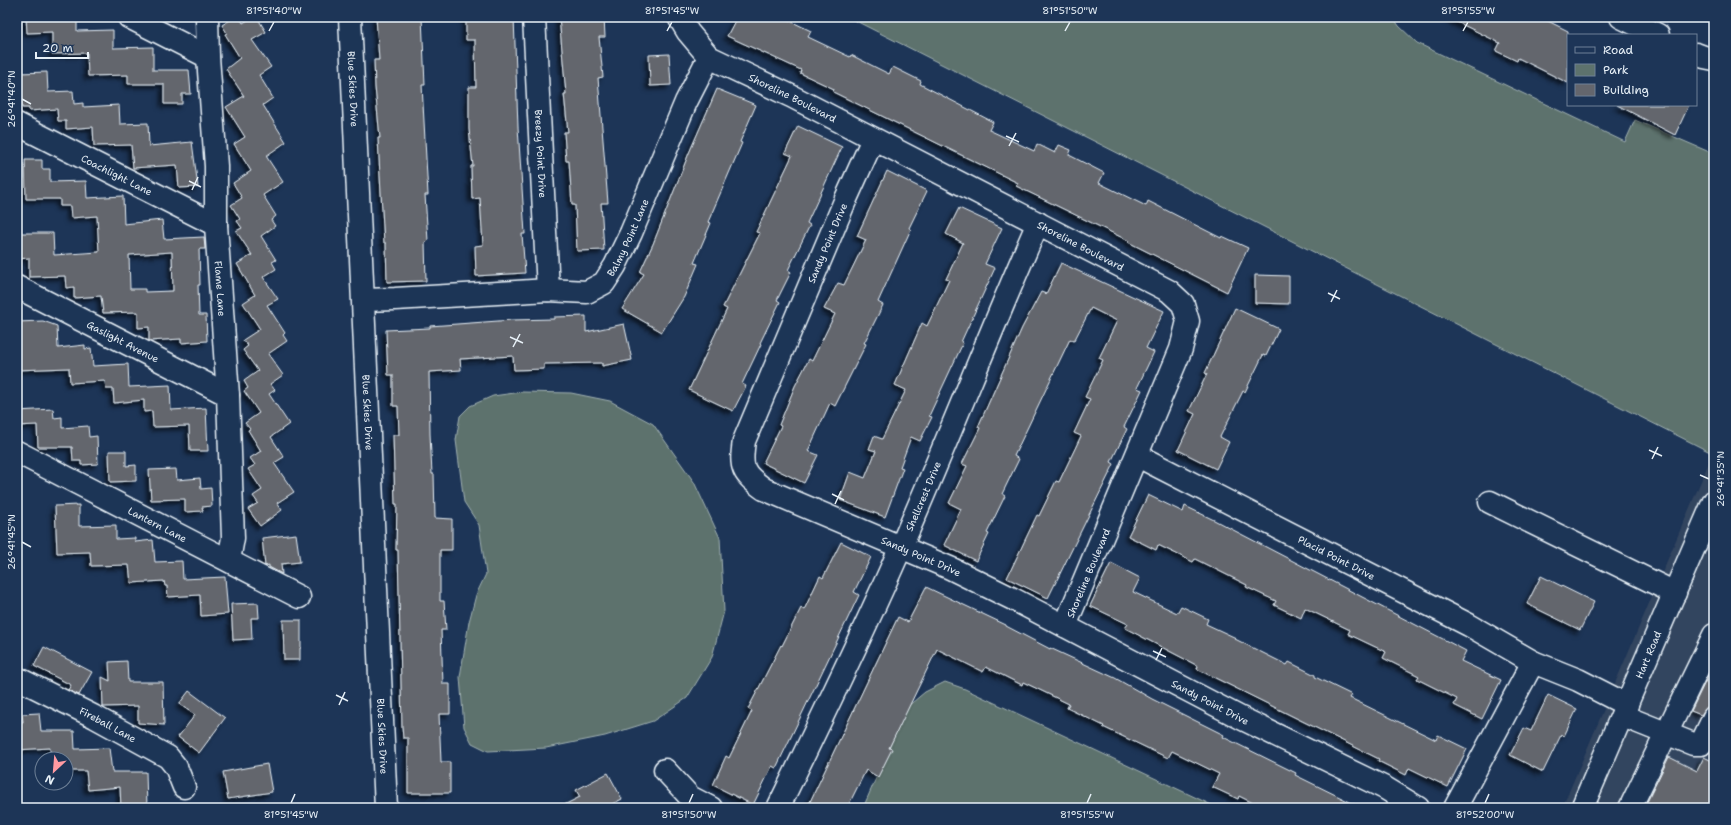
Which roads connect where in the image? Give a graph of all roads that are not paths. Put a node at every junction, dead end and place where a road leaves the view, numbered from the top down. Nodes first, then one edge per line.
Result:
1 (130, 17) edge
2 (207, 17) edge
3 (350, 17) edge
4 (534, 17) edge
5 (680, 17) edge
6 (1621, 17) edge
7 (1656, 34) edge
8 (1697, 54) edge
9 (208, 57) junction
10 (709, 57) junction
11 (1714, 59) edge
12 (17, 124) edge
13 (873, 139) junction
14 (1038, 223) junction
15 (216, 225) junction
16 (17, 287) edge
17 (548, 290) junction
18 (364, 300) junction
19 (228, 395) junction
20 (17, 452) edge
21 (1138, 456) junction
22 (1714, 501) edge
23 (1490, 502) dead end
24 (901, 548) junction
25 (229, 560) junction
26 (1675, 593) junction
27 (299, 597) dead end
28 (1065, 626) junction
29 (1714, 634) edge
30 (1533, 662) junction
31 (17, 678) edge
32 (1625, 710) junction
33 (1714, 718) edge
34 (1667, 733) junction
35 (1707, 748) edge
36 (665, 770) dead end
37 (184, 787) dead end
38 (386, 808) edge
39 (711, 808) edge
40 (778, 808) edge
41 (1418, 808) edge
42 (1455, 808) edge
43 (1582, 808) edge
44 (1630, 808) edge

1 - 9 street
2 - 9 street, Flame Lane
3 - 18 street, Blue Skies Drive
4 - 17 street, Breezy Point Drive
5 - 10 street, Shoreline Boulevard
6 - 7 street
8 - 11 street
9 - 15 street, Flame Lane
10 - 13 street, Shoreline Boulevard
10 - 17 street, Balmy Point Lane
12 - 15 street, Coachlight Lane
13 - 14 street, Shoreline Boulevard
13 - 24 street, Sandy Point Drive
14 - 21 street, Shoreline Boulevard
14 - 24 street, Shellcrest Drive
15 - 19 street, Flame Lane
16 - 19 street, Gaslight Avenue
17 - 18 street, Balmy Point Lane
18 - 38 street, Blue Skies Drive
19 - 25 street, Flame Lane
20 - 25 street, Lantern Lane
21 - 28 street, Shoreline Boulevard
21 - 30 street, Placid Point Drive
22 - 26 street, Hart Road
23 - 26 street
24 - 28 street, Sandy Point Drive
24 - 40 street, Shellcrest Drive
25 - 27 street, Lantern Lane
26 - 32 street, Hart Road
28 - 41 street, Sandy Point Drive
29 - 34 street
30 - 32 street, Placid Point Drive
30 - 42 street
31 - 37 street, Fireball Lane
32 - 34 street, Placid Point Drive
32 - 43 street, Hart Road
33 - 35 street
34 - 35 street, Placid Point Drive
34 - 44 street
36 - 39 street

